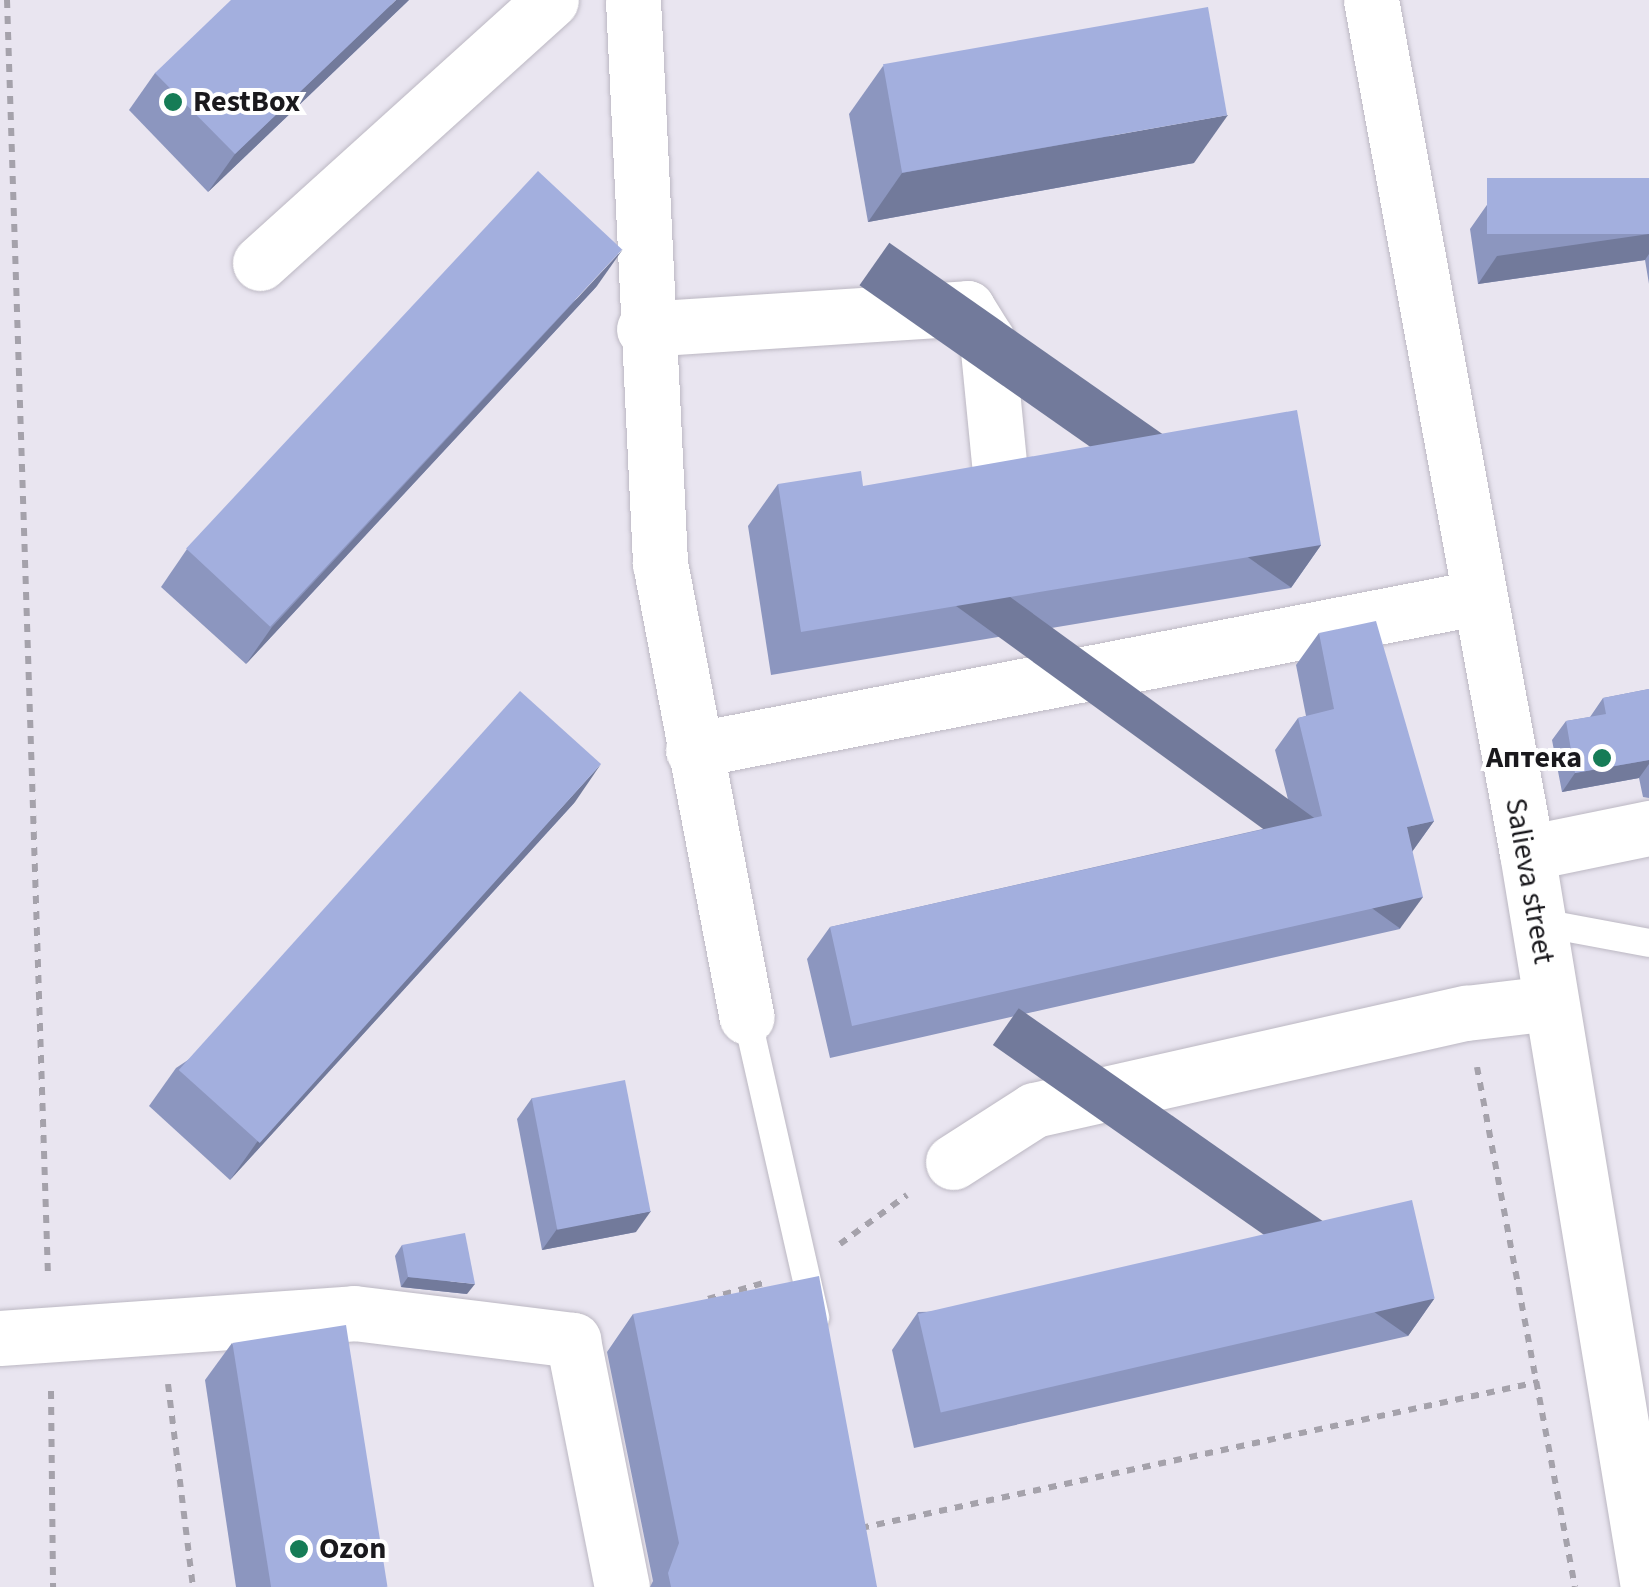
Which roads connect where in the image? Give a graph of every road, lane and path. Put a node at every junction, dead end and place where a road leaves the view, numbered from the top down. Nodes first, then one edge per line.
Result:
1 (7, 0) edge
2 (550, 0) edge
3 (633, 0) edge
4 (1371, 0) edge
5 (260, 263) dead end
6 (644, 329) junction
7 (998, 462) edge
8 (1475, 598) junction
9 (694, 750) junction
10 (1649, 828) edge
11 (1527, 853) junction
12 (1538, 922) junction
13 (1649, 943) edge
14 (1550, 1002) junction
15 (1466, 1013) junction
16 (747, 1017) joint
17 (953, 1162) dead end
18 (25, 1335) edge
19 (820, 1344) edge
20 (1538, 1382) junction
21 (166, 1390) dead end
22 (860, 1528) edge
23 (54, 1587) edge
24 (193, 1587) edge
25 (622, 1587) edge
26 (1574, 1587) edge
27 (1648, 1587) edge

1 - 18 path
2 - 5 street
3 - 6 street
4 - 8 street, Salieva street
6 - 7 street
6 - 9 street
8 - 9 street
8 - 11 street, Salieva street
9 - 16 street
10 - 11 street
11 - 12 street, Salieva street
12 - 13 lane
12 - 14 street, Salieva street
14 - 15 street
14 - 27 street, Salieva street
15 - 17 street
15 - 20 path
16 - 19 lane
18 - 23 path
18 - 25 street
20 - 22 path
20 - 26 path
21 - 24 path

